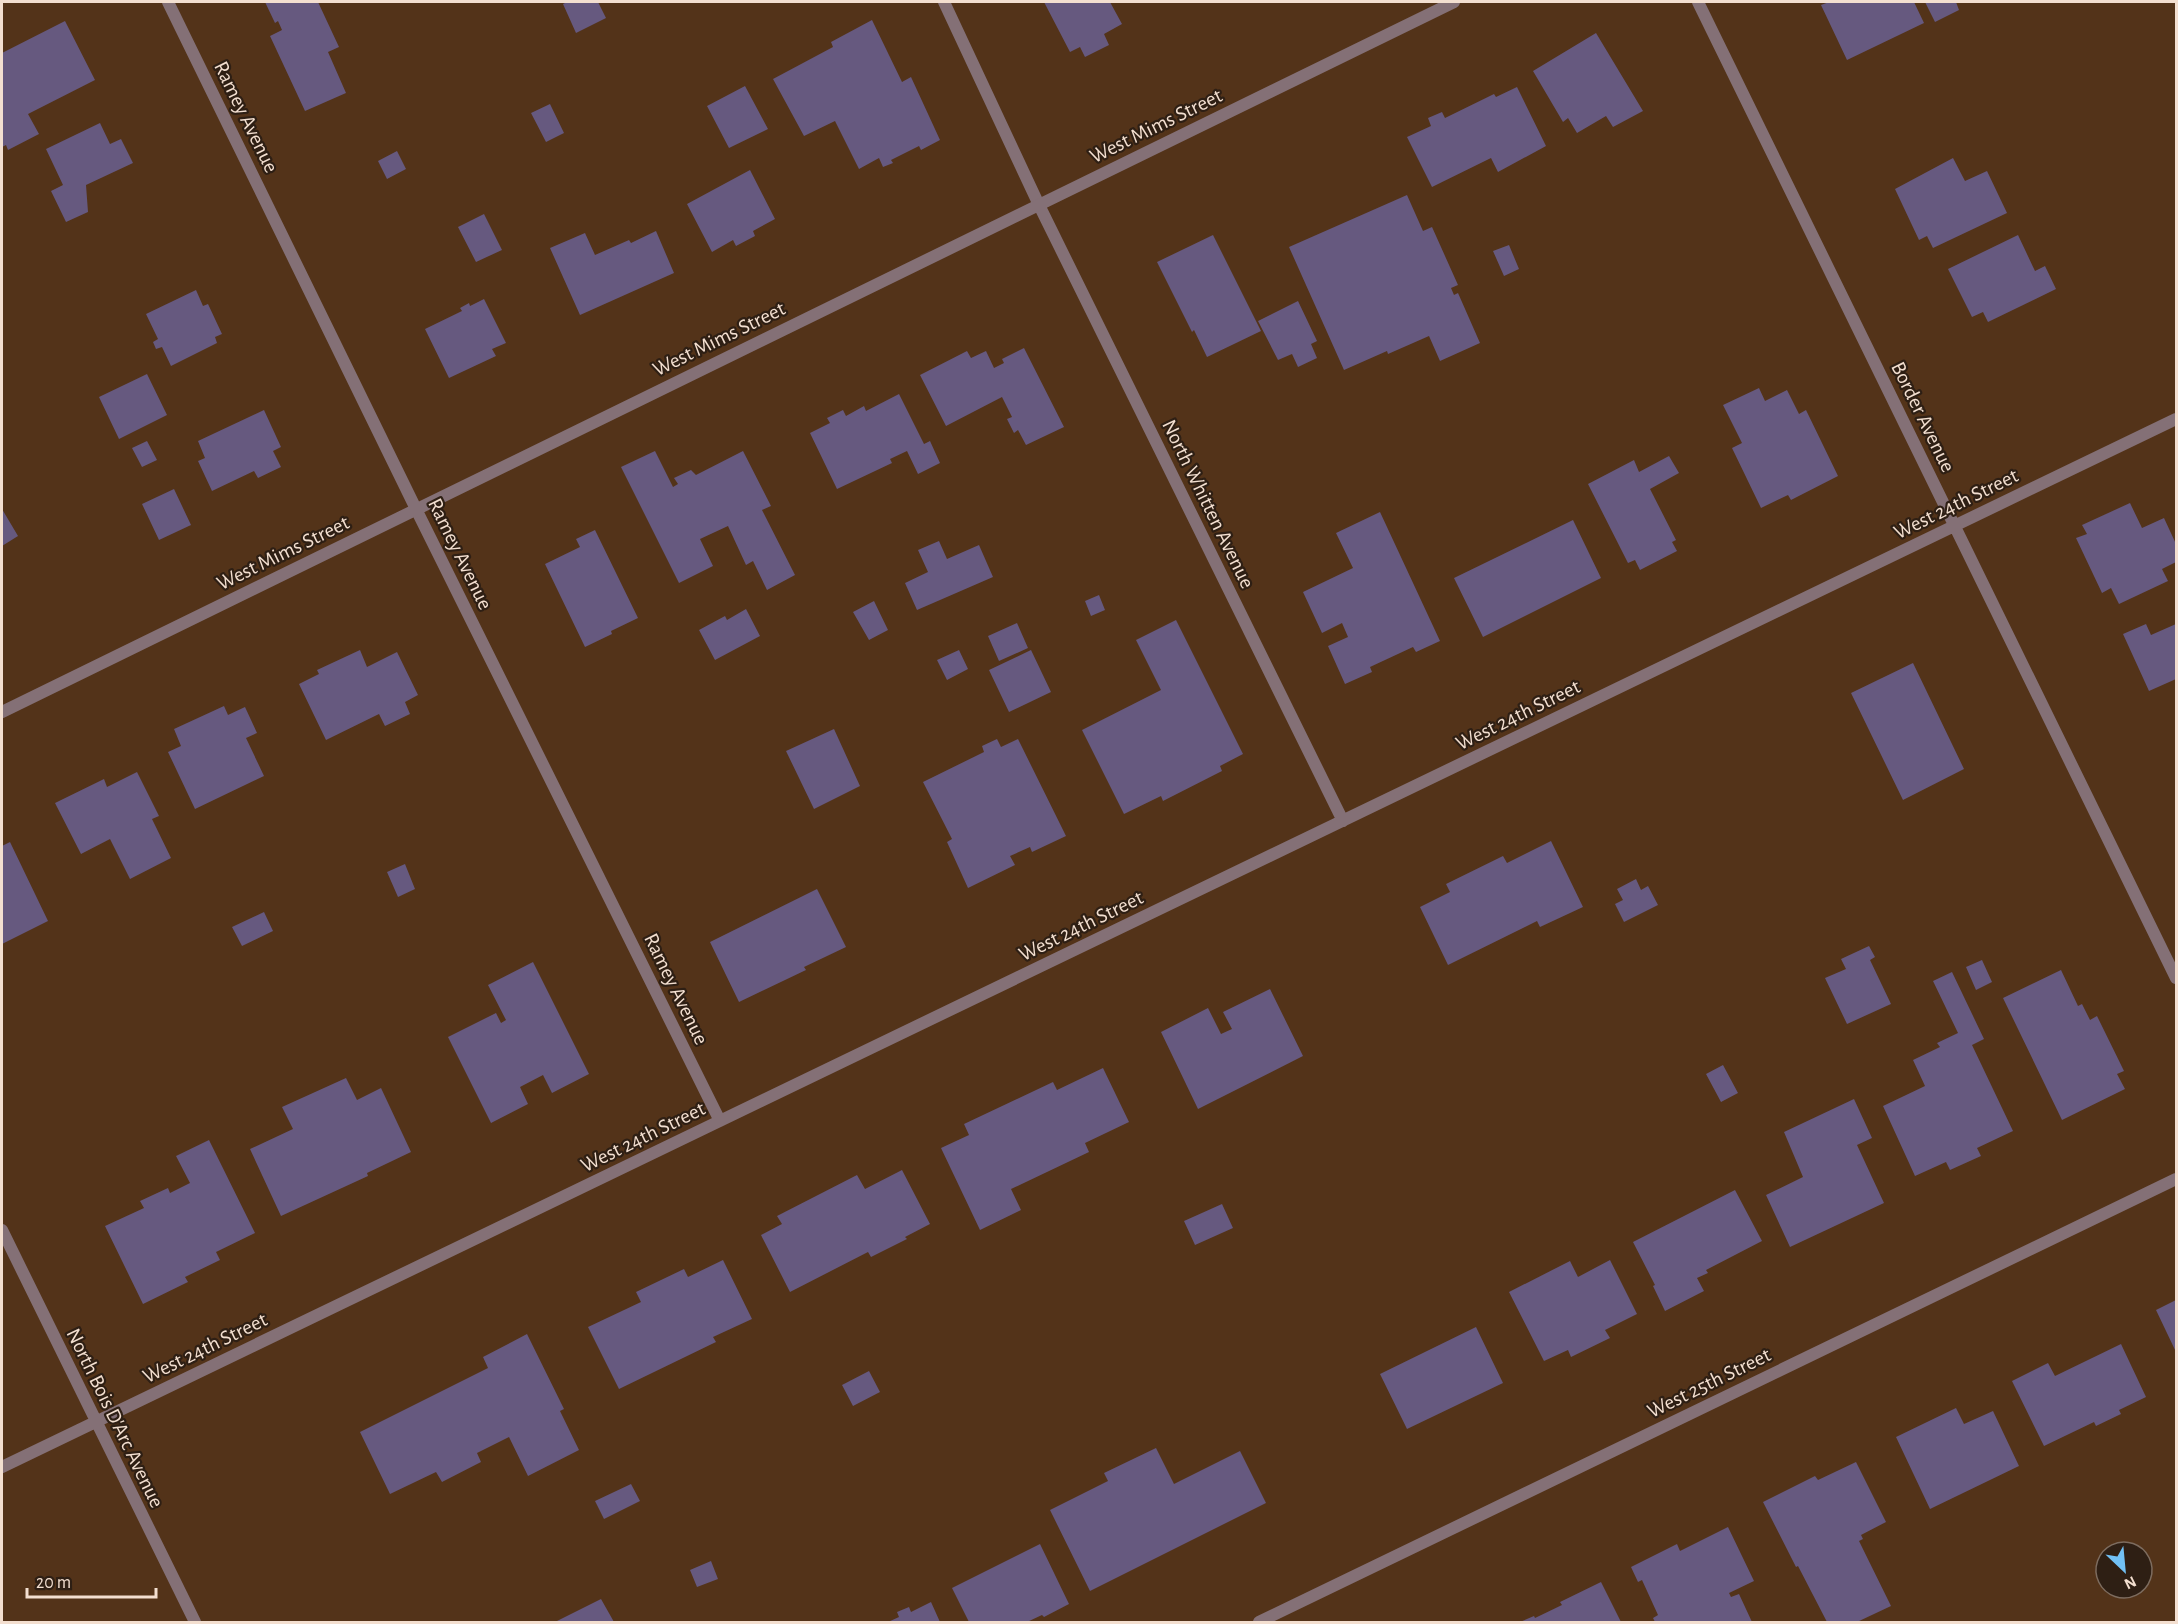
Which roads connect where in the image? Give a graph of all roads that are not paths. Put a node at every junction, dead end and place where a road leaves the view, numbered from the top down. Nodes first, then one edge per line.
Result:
1 (168, 2) edge
2 (944, 2) edge
3 (1454, 2) edge
4 (1698, 2) edge
5 (1039, 205) junction
6 (2176, 419) edge
7 (416, 509) junction
8 (1955, 526) junction
9 (2, 712) edge
10 (1343, 821) junction
11 (2176, 978) edge
12 (720, 1121) junction
13 (2176, 1179) edge
14 (2, 1230) edge
15 (95, 1422) junction
16 (2, 1467) edge
17 (195, 1623) edge
18 (1259, 1623) edge

1 - 7 street, Ramey Avenue
2 - 5 street, North Whitten Avenue
3 - 5 street, West Mims Street
4 - 8 street, Border Avenue
5 - 7 street, West Mims Street
5 - 10 street, North Whitten Avenue
6 - 8 street, West 24th Street
7 - 9 street, West Mims Street
7 - 12 street, Ramey Avenue
8 - 10 street, West 24th Street
8 - 11 street, Border Avenue
10 - 12 street, West 24th Street
12 - 15 street, West 24th Street
13 - 18 street, West 25th Street
14 - 15 street, North Bois D'Arc Avenue
15 - 16 street, West 24th Street
15 - 17 street, North Bois D'Arc Avenue

